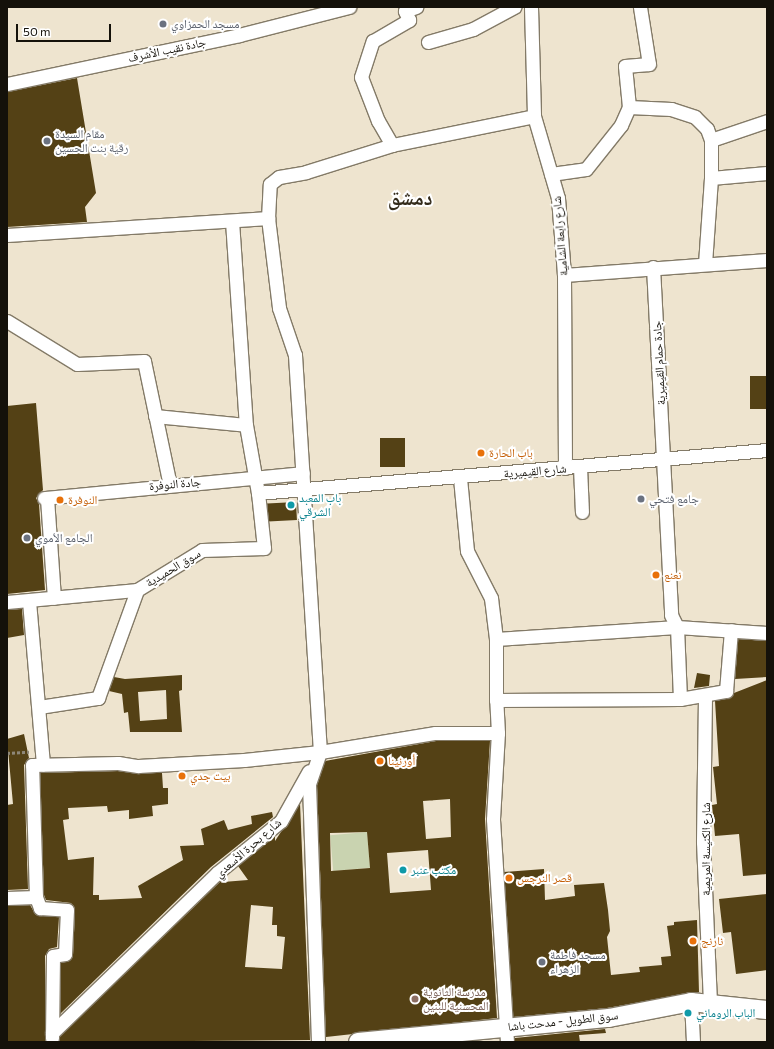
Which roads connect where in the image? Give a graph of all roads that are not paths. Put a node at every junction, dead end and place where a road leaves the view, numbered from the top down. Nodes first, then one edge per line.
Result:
1 (349, 7) edge
2 (416, 7) edge
3 (514, 7) edge
4 (531, 7) edge
5 (640, 7) edge
6 (428, 42) dead end
7 (7, 84) edge
8 (629, 107) junction
9 (534, 116) junction
10 (767, 120) edge
11 (711, 140) junction
12 (392, 145) junction
13 (767, 173) edge
14 (551, 174) junction
15 (711, 178) junction
16 (268, 218) junction
17 (232, 221) junction
18 (7, 235) edge
19 (767, 260) edge
20 (705, 264) junction
21 (653, 267) junction
22 (564, 275) junction
23 (7, 321) edge
24 (155, 416) junction
25 (246, 425) junction
26 (767, 450) edge
27 (664, 459) junction
28 (580, 467) junction
29 (565, 468) junction
30 (302, 473) junction
31 (256, 477) junction
32 (460, 478) junction
33 (170, 485) junction
34 (303, 490) junction
35 (258, 494) junction
36 (582, 512) dead end
37 (137, 590) junction
38 (54, 598) junction
39 (29, 601) junction
40 (7, 602) edge
41 (676, 628) junction
42 (731, 630) junction
43 (767, 633) edge
44 (496, 639) junction
45 (705, 697) junction
46 (680, 699) junction
47 (496, 700) junction
48 (39, 708) junction
49 (498, 733) junction
50 (320, 752) junction
51 (43, 764) junction
52 (36, 897) junction
53 (7, 898) edge
54 (692, 1002) junction
55 (710, 1002) junction
56 (767, 1010) edge
57 (506, 1034) edge
58 (52, 1038) edge
59 (318, 1042) edge
60 (358, 1042) edge
61 (693, 1042) edge

1 - 7 street, جادة نقيب الأشرف
2 - 12 street
3 - 6 street
4 - 9 street, شارع رابعة الشامية
5 - 8 street
8 - 11 street
8 - 14 street
9 - 12 street
9 - 14 street, شارع رابعة الشامية
10 - 11 street
11 - 15 street
12 - 16 street
13 - 15 street
14 - 22 street, شارع رابعة الشامية
15 - 20 street
16 - 17 street
16 - 30 street
17 - 18 street
17 - 25 street
19 - 20 street
20 - 21 street
21 - 22 street
21 - 27 street, جادة حمام القيميرية
22 - 29 street, شارع رابعة الشامية
23 - 24 street
24 - 25 street
24 - 33 street
25 - 31 street
26 - 27 street, شارع القيميرية
27 - 28 street, شارع القيميرية
27 - 41 street, جادة حمام القيميرية
28 - 29 street, شارع القيميرية
28 - 36 street
29 - 32 street, شارع القيميرية
30 - 31 street, جادة النوفرة
30 - 34 street
31 - 33 street, جادة النوفرة
31 - 35 street
32 - 34 street, شارع القيميرية
32 - 44 street
33 - 38 street, جادة النوفرة
34 - 35 street
34 - 50 street
35 - 37 street, سوق الحميدية
37 - 38 street, سوق الحميدية
37 - 48 street
38 - 39 street, سوق الحميدية
39 - 40 street, سوق الحميدية
39 - 48 street
41 - 42 street
41 - 44 street
41 - 46 street, جادة حمام القيميرية
42 - 43 street
42 - 45 street
44 - 47 street
45 - 46 street
45 - 55 street, شارع الكنيسة المريمية
46 - 47 street
47 - 49 street
48 - 51 street
49 - 50 street
49 - 57 street
50 - 51 street
50 - 58 street, شارع بحرة الأسعدي
50 - 59 street
51 - 52 street
52 - 53 street
52 - 58 street
54 - 55 street, سوق الطويل - مدحت باشا
54 - 57 street, سوق الطويل - مدحت باشا
54 - 61 street
55 - 56 street, سوق الطويل - مدحت باشا
57 - 60 street, سوق الطويل - مدحت باشا

